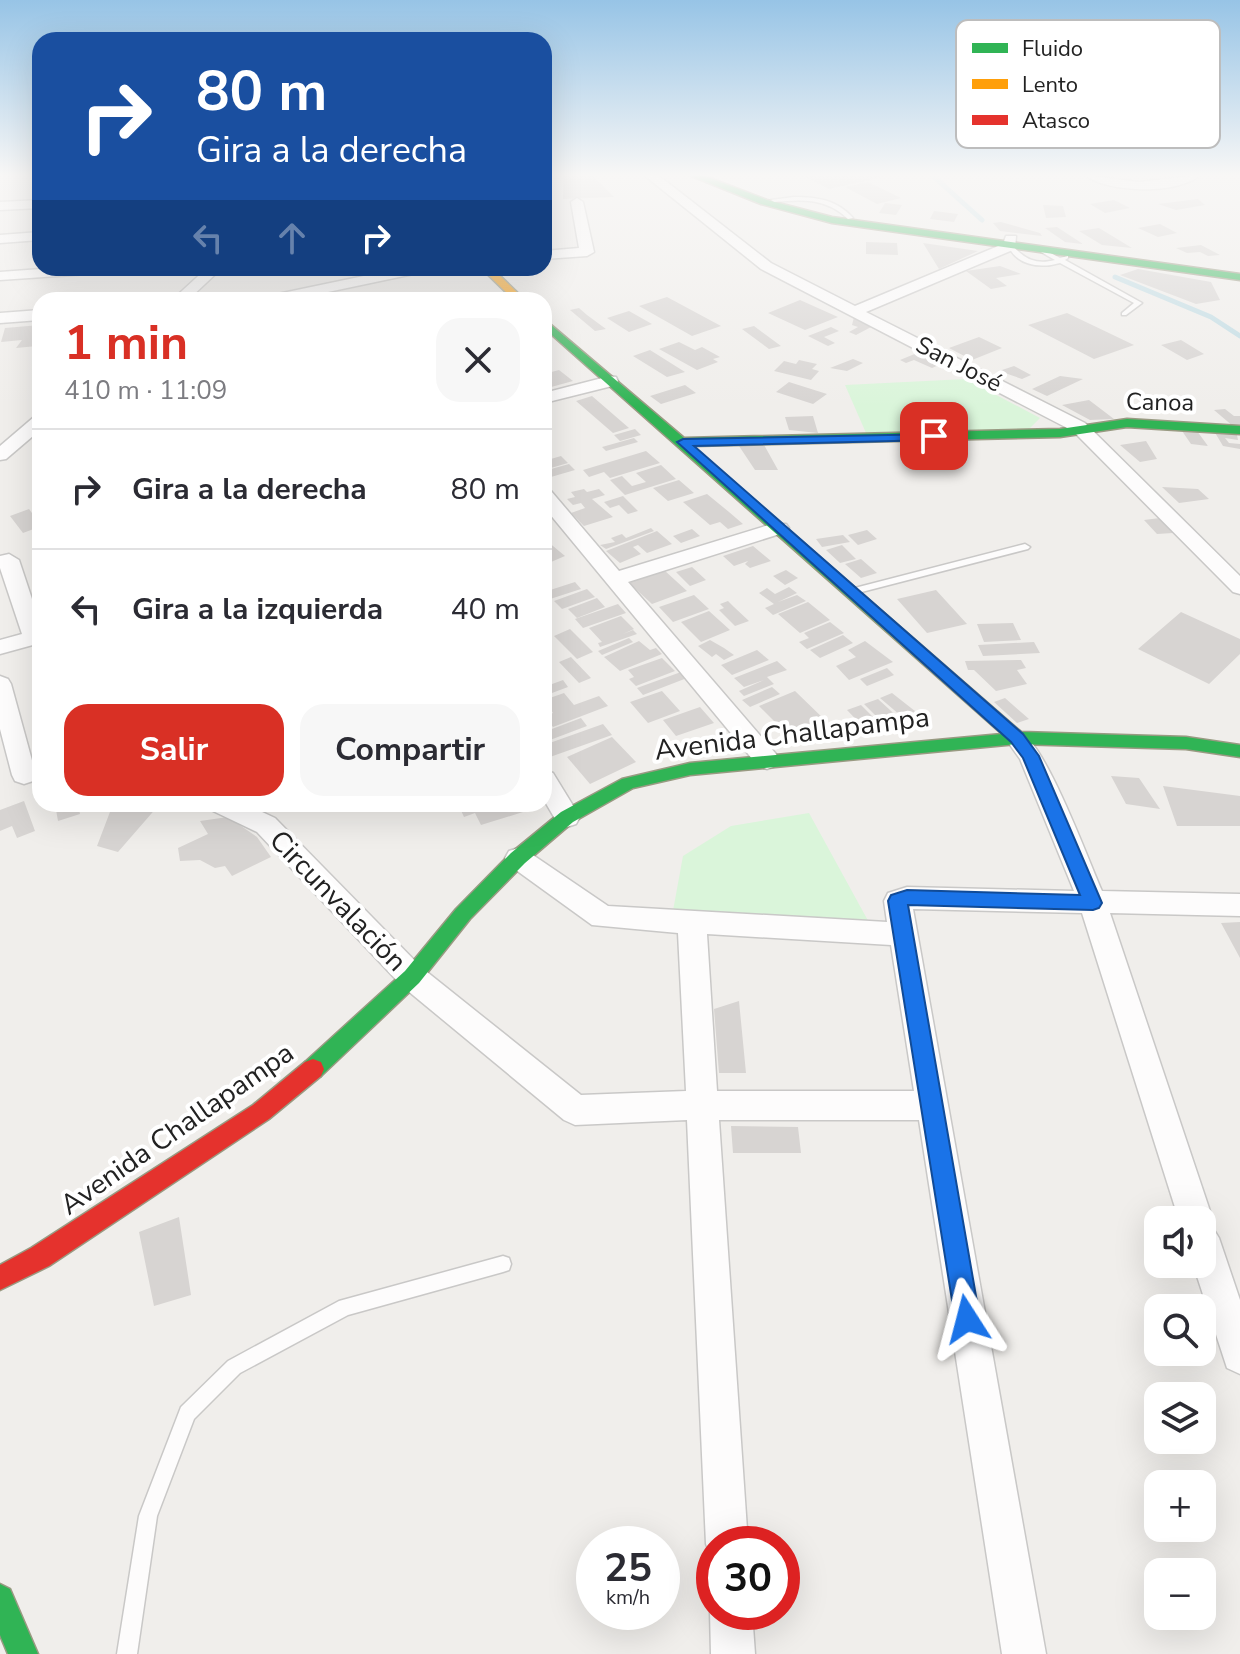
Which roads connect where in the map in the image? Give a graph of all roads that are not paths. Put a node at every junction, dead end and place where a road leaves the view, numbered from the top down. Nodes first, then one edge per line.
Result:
1 (584, 252) edge
2 (748, 252) edge
3 (988, 252) edge
4 (1016, 252) edge
5 (1050, 252) edge
6 (1101, 252) edge
7 (552, 254) edge
8 (1066, 257) junction
9 (1240, 268) edge
10 (32, 274) edge
11 (0, 276) edge
12 (206, 276) edge
13 (329, 276) edge
14 (370, 276) edge
15 (494, 276) edge
16 (1240, 277) edge
17 (337, 286) junction
18 (188, 292) edge
19 (307, 292) edge
20 (342, 292) edge
21 (512, 292) edge
22 (855, 311) junction
23 (1124, 314) dead end
24 (32, 316) edge
25 (0, 318) edge
26 (552, 329) edge
27 (610, 381) junction
28 (552, 396) edge
29 (1079, 427) junction
30 (32, 428) edge
31 (1240, 430) edge
32 (683, 442) junction
33 (0, 455) edge
34 (552, 504) edge
35 (779, 528) junction
36 (1025, 547) dead end
37 (0, 562) edge
38 (615, 579) junction
39 (1240, 588) edge
40 (849, 592) junction
41 (32, 623) edge
42 (32, 638) edge
43 (0, 647) edge
44 (0, 684) edge
45 (1017, 738) junction
46 (1240, 751) edge
47 (767, 760) junction
48 (32, 772) edge
49 (0, 783) edge
50 (552, 792) edge
51 (239, 812) edge
52 (567, 817) junction
53 (518, 858) junction
54 (1093, 903) junction
55 (1240, 905) edge
56 (692, 922) junction
57 (903, 934) junction
58 (412, 977) junction
59 (702, 1105) junction
60 (932, 1106) junction
61 (1191, 1206) edge
62 (503, 1264) dead end
63 (0, 1278) edge
64 (1215, 1278) edge
65 (1240, 1355) edge
66 (726, 1526) edge
67 (0, 1599) edge
68 (732, 1630) edge
69 (23, 1654) edge
70 (127, 1654) edge
71 (733, 1654) edge
72 (1024, 1654) edge

1 - 7 street
2 - 22 street, San José
3 - 22 street
4 - 8 lane
5 - 8 street
6 - 9 street
8 - 16 street
8 - 23 lane
10 - 11 street
12 - 18 street
13 - 17 street
14 - 17 street
15 - 21 street
17 - 19 street
17 - 20 street
22 - 29 street, San José
24 - 25 street
26 - 27 street
27 - 28 street
27 - 32 street
29 - 31 street, Canoa
29 - 32 street, Canoa
29 - 39 street, San José
30 - 33 street
32 - 35 street
34 - 38 street
35 - 38 street
35 - 40 street
36 - 40 lane
37 - 41 street
38 - 47 street
40 - 45 street
42 - 43 street
44 - 48 street
45 - 46 street, Avenida Challapampa
45 - 47 street, Avenida Challapampa
45 - 54 street
47 - 52 street, Avenida Challapampa
48 - 49 street
50 - 52 street
51 - 58 street, Circunvalación
52 - 53 street, Avenida Challapampa
53 - 56 street
53 - 58 street, Avenida Challapampa
54 - 55 street
54 - 57 street
54 - 61 street
56 - 57 street
56 - 59 street
57 - 60 street
58 - 59 street, Circunvalación
58 - 63 street, Avenida Challapampa
59 - 60 street, Circunvalación
59 - 66 street
60 - 72 street
62 - 70 lane
64 - 65 street
67 - 69 street
68 - 71 street

